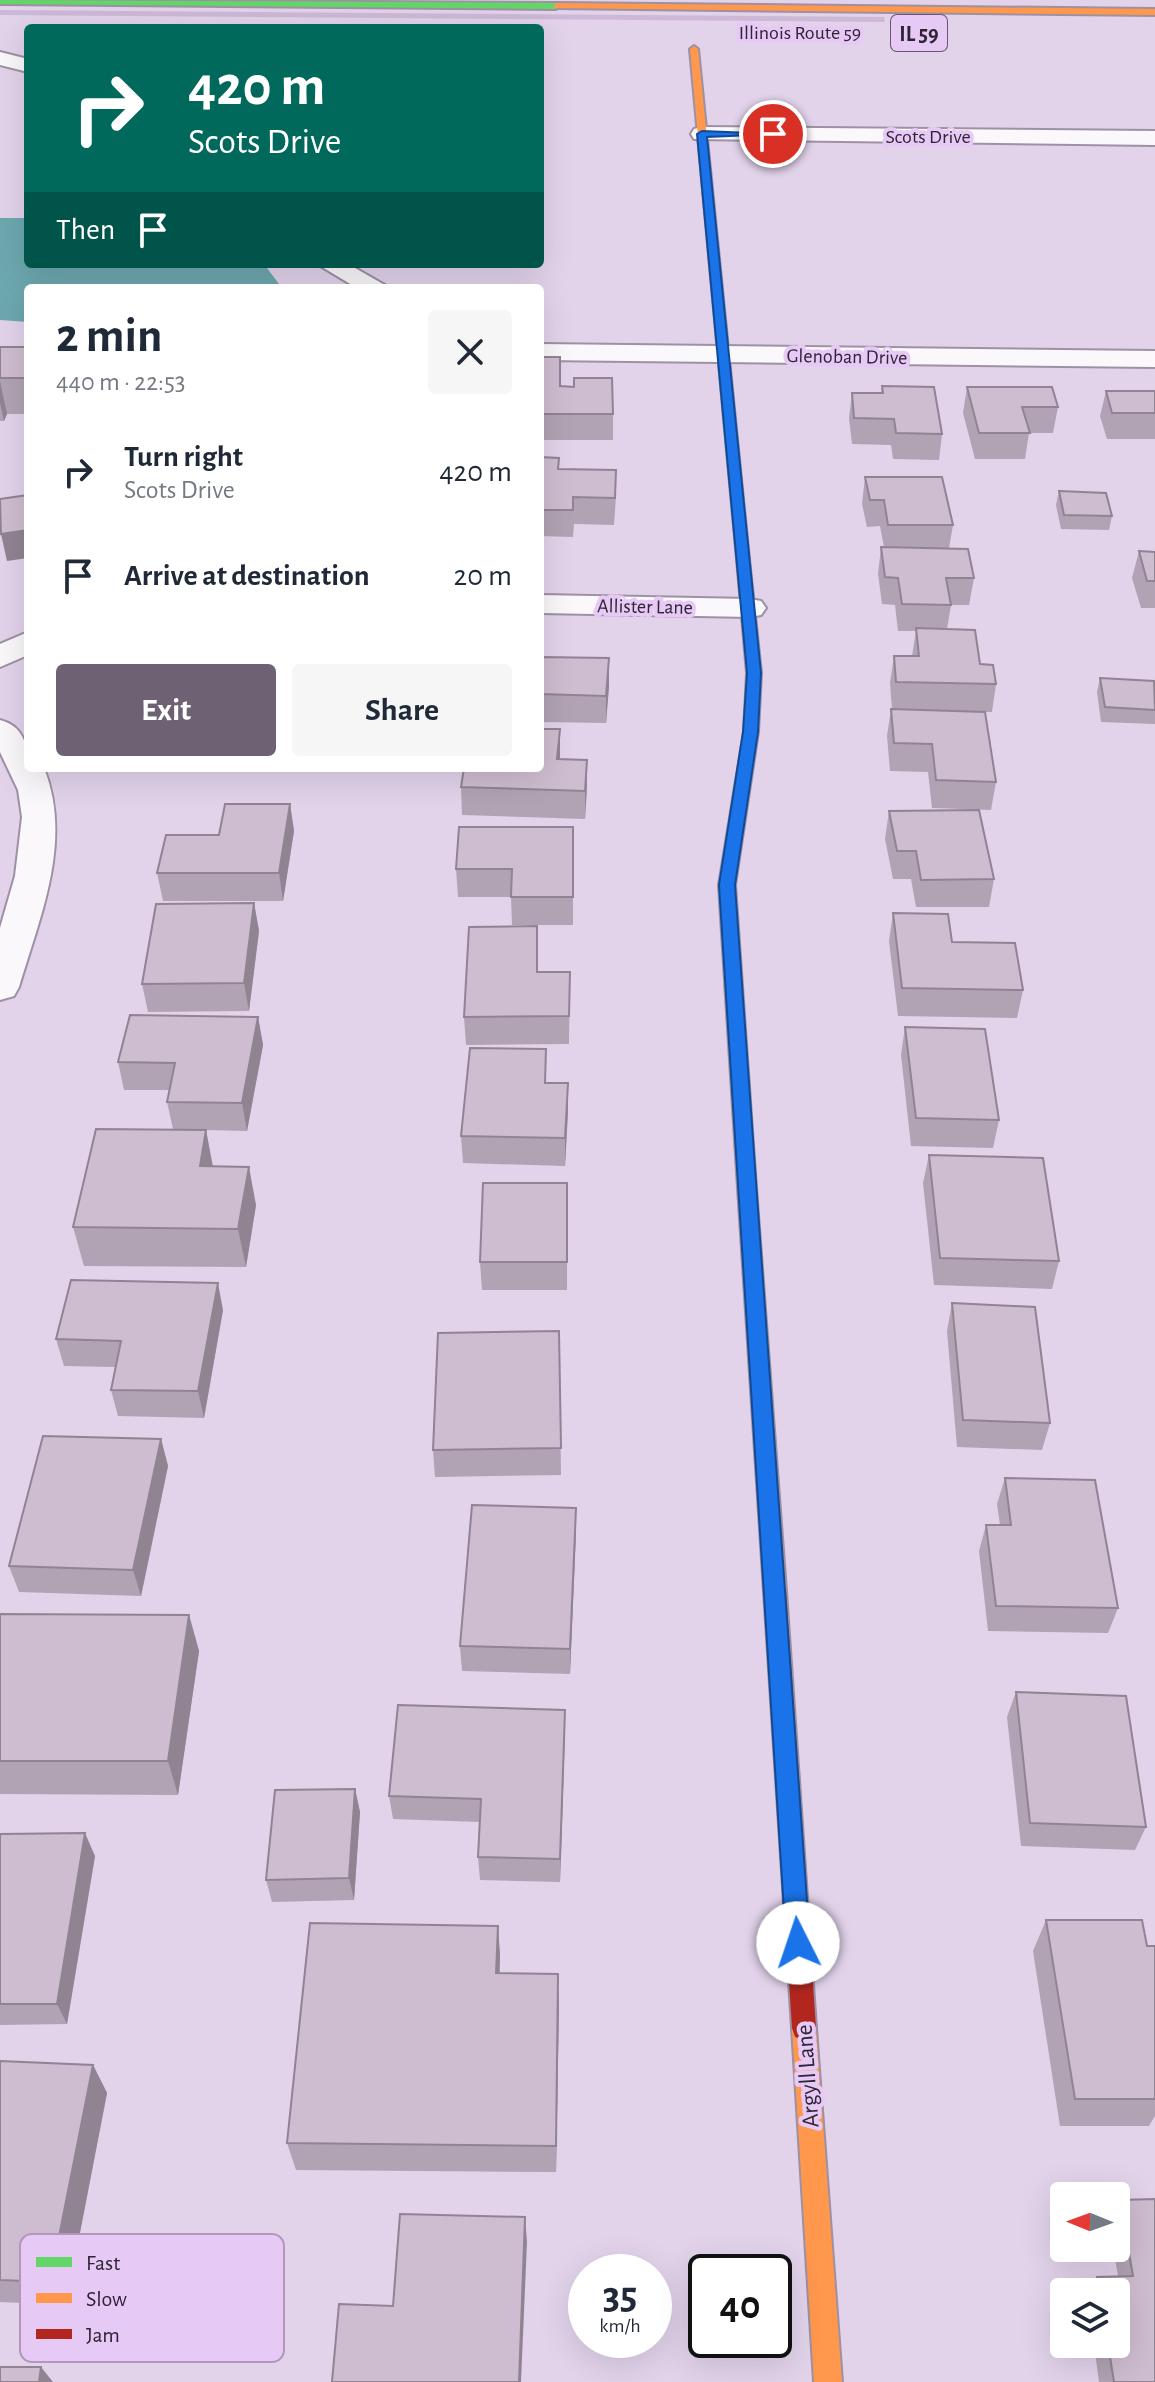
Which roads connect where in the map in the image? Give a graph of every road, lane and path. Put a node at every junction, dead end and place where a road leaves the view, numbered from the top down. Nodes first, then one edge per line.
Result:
1 (0, 1) edge
2 (421, 3) edge
3 (1155, 12) edge
4 (690, 37) dead end
5 (0, 58) edge
6 (24, 65) edge
7 (702, 134) junction
8 (1155, 138) edge
9 (337, 268) edge
10 (369, 284) edge
11 (544, 352) edge
12 (724, 355) junction
13 (1155, 359) edge
14 (544, 604) edge
15 (750, 608) junction
16 (24, 644) edge
17 (0, 657) edge
18 (0, 730) edge
19 (24, 763) edge
20 (28, 772) edge
21 (0, 987) edge
22 (828, 2382) edge

1 - 2 street, Illinois Route 59 / IL 59
2 - 3 street, Illinois Route 59 / IL 59
4 - 7 street, Argyll Lane
5 - 6 street
7 - 8 street, Scots Drive
7 - 12 street, Argyll Lane
9 - 10 street
11 - 12 street, Glenoban Drive
12 - 13 street, Glenoban Drive
12 - 15 street, Argyll Lane
14 - 15 street, Allister Lane
15 - 22 street, Argyll Lane
16 - 17 street
18 - 19 street
20 - 21 street

